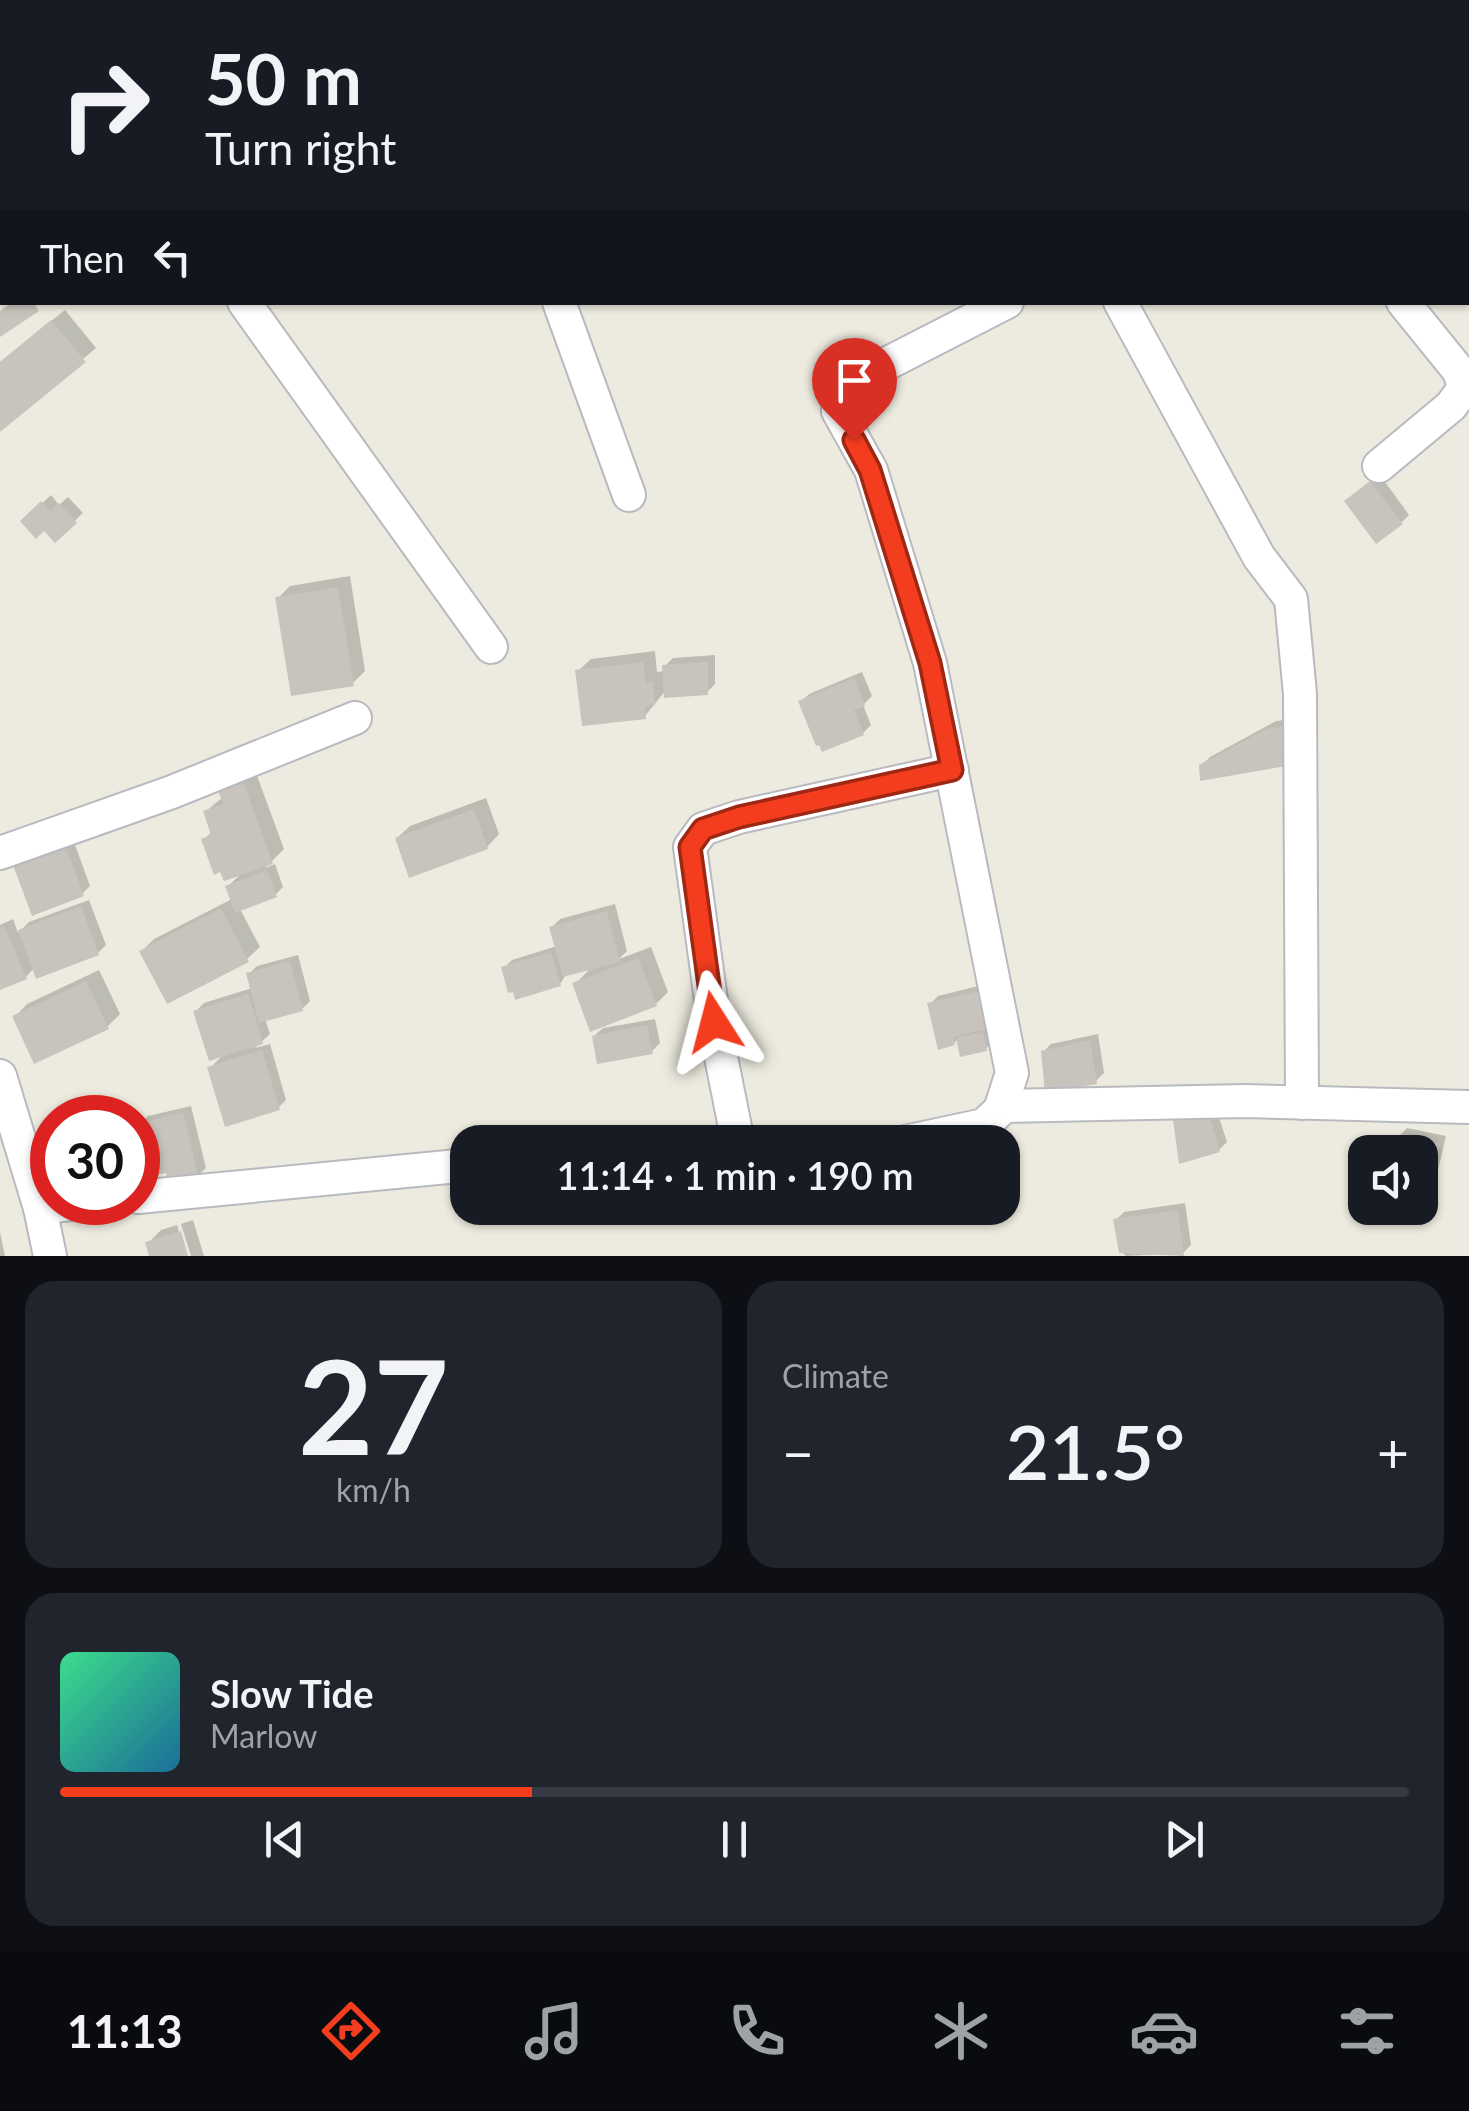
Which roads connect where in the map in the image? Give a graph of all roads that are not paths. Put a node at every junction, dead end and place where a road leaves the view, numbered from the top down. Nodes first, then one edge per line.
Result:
1 (246, 305) edge
2 (560, 305) edge
3 (1001, 305) edge
4 (1122, 305) edge
5 (1405, 305) edge
6 (1379, 466) dead end
7 (629, 495) dead end
8 (492, 648) dead end
9 (355, 718) dead end
10 (952, 770) junction
11 (0, 853) edge
12 (0, 1076) edge
13 (1302, 1103) junction
14 (1002, 1106) junction
15 (1469, 1106) edge
16 (735, 1125) edge
17 (984, 1125) edge
18 (450, 1167) edge
19 (30, 1175) edge
20 (160, 1195) edge
21 (44, 1225) edge
22 (50, 1256) edge

1 - 8 street
2 - 7 street
3 - 10 street
4 - 13 street
5 - 6 street
9 - 11 street
10 - 14 street
10 - 16 street
12 - 19 street
13 - 14 street
13 - 15 street
14 - 17 street
18 - 20 street
21 - 22 street

